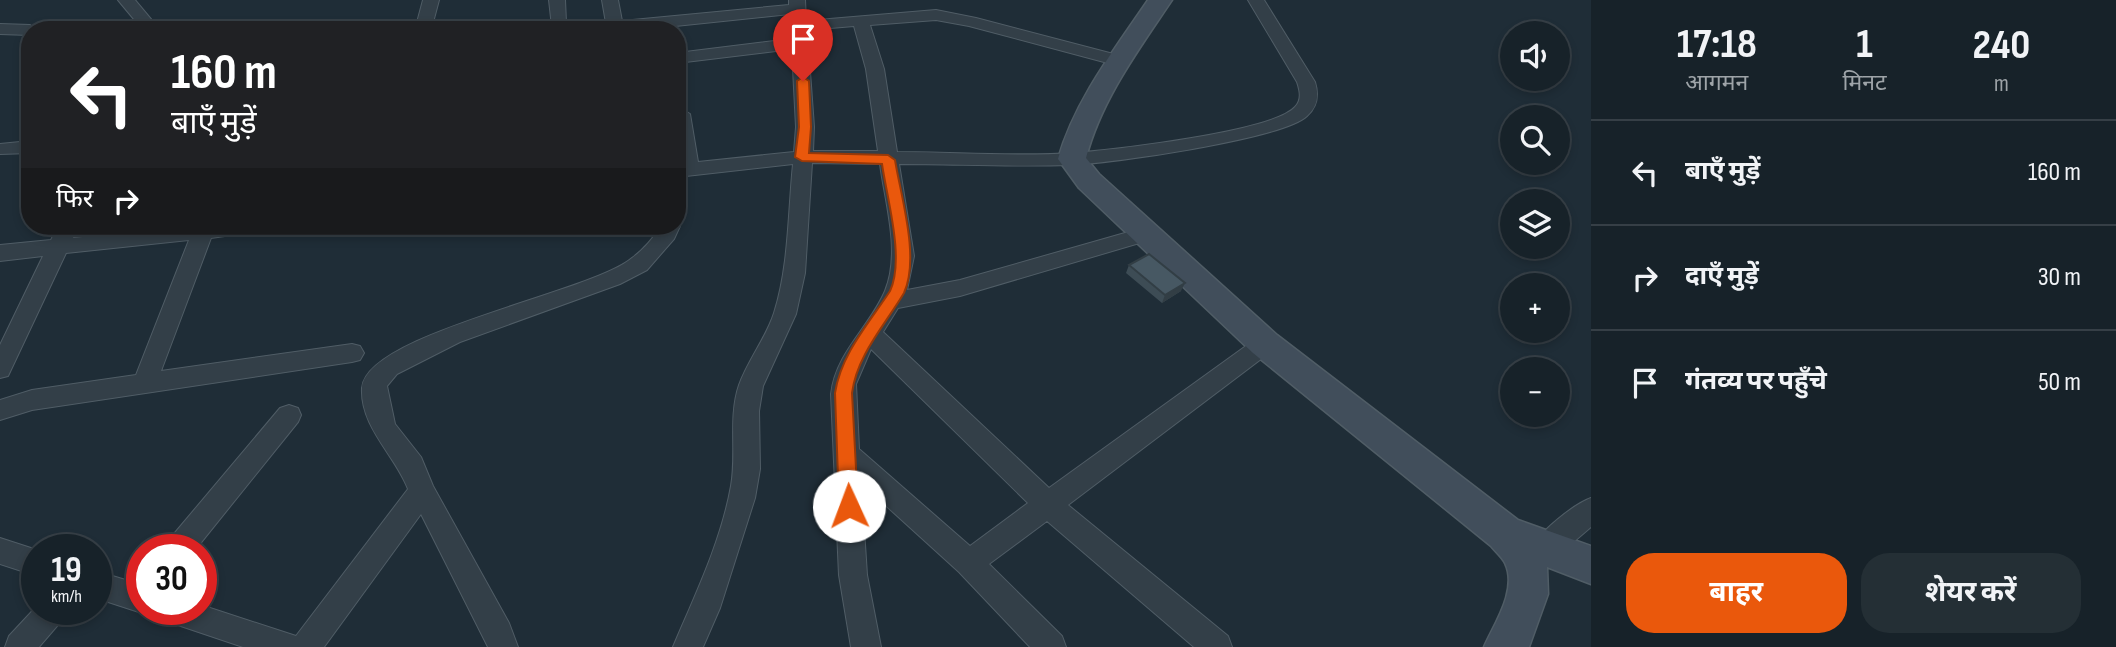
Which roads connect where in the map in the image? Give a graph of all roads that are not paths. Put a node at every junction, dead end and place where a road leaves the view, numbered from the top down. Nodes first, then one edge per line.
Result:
1 (127, 0) edge
2 (431, 0) edge
3 (556, 0) edge
4 (610, 0) edge
5 (1160, 0) edge
6 (1256, 0) edge
7 (935, 8) edge
8 (798, 20) edge
9 (860, 20) junction
10 (144, 21) edge
11 (425, 21) edge
12 (558, 21) edge
13 (614, 21) edge
14 (686, 24) edge
15 (0, 29) edge
16 (21, 30) edge
17 (686, 55) edge
18 (1119, 61) junction
19 (21, 148) edge
20 (4, 149) dead end
21 (802, 157) junction
22 (1072, 159) junction
23 (888, 160) junction
24 (686, 171) edge
25 (1146, 234) junction
26 (64, 235) edge
27 (174, 235) edge
28 (202, 235) edge
29 (666, 235) edge
30 (58, 247) junction
31 (0, 253) edge
32 (891, 300) junction
33 (870, 333) junction
34 (1265, 344) junction
35 (352, 354) dead end
36 (0, 369) edge
37 (145, 383) junction
38 (0, 410) edge
39 (289, 415) dead end
40 (847, 454) junction
41 (422, 491) junction
42 (1047, 504) junction
43 (1591, 510) edge
44 (1505, 533) junction
45 (191, 534) edge
46 (1546, 548) junction
47 (0, 551) edge
48 (21, 558) edge
49 (968, 563) junction
50 (1591, 565) edge
51 (39, 625) edge
52 (206, 625) edge
53 (240, 640) edge
54 (869, 640) edge
55 (1510, 646) edge
56 (20, 647) edge
57 (288, 647) edge
58 (306, 647) edge
59 (503, 647) edge
60 (688, 647) edge
61 (1051, 647) edge
62 (1217, 647) edge

1 - 10 street
2 - 11 street
3 - 12 street
4 - 13 street
5 - 18 street
6 - 22 street
7 - 9 street
7 - 18 street
8 - 9 street
8 - 14 street
8 - 17 street
8 - 21 street
9 - 23 street
15 - 16 street
18 - 22 street
19 - 20 street
21 - 23 street
21 - 24 street
21 - 60 street
22 - 23 street
22 - 25 street
23 - 32 street
25 - 32 street
25 - 34 street
26 - 30 street
27 - 30 street
28 - 37 street
29 - 41 street
30 - 31 street
30 - 36 street
32 - 33 street
33 - 40 street
33 - 42 street
34 - 42 street
34 - 44 street
35 - 37 street
37 - 38 street
39 - 45 street
40 - 49 street
40 - 54 street
41 - 58 street
41 - 59 street
42 - 49 street
42 - 62 street
43 - 46 street
44 - 46 street
44 - 55 street
46 - 50 street
47 - 48 street
49 - 61 street
51 - 56 street
52 - 53 street
53 - 57 street

